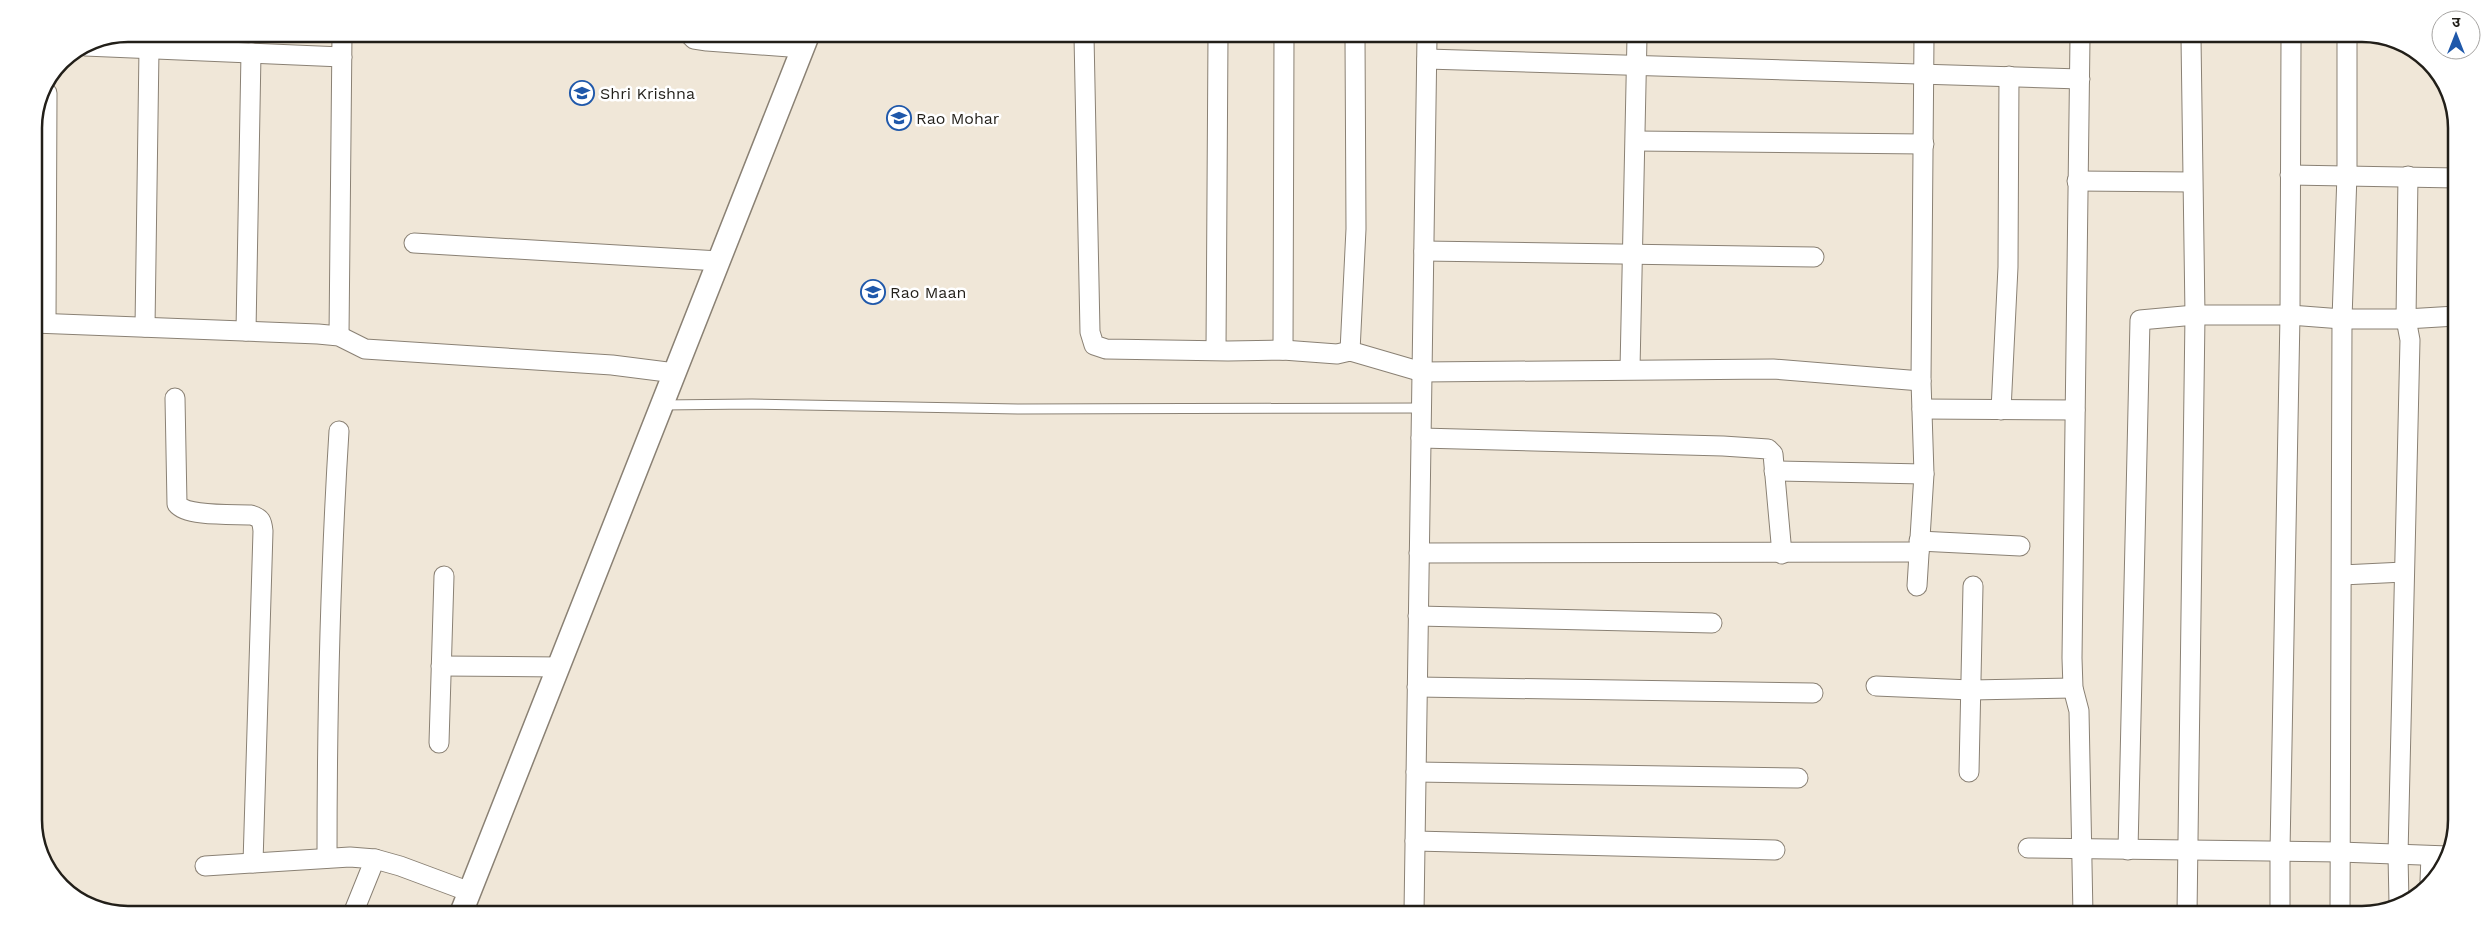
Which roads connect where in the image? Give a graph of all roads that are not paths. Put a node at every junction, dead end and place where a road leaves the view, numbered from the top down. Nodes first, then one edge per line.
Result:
1 (342, 42) edge
2 (805, 42) edge
3 (1084, 42) edge
4 (1218, 42) edge
5 (1284, 42) edge
6 (1355, 42) edge
7 (1427, 42) edge
8 (1637, 42) edge
9 (1924, 42) edge
10 (2080, 42) edge
11 (2191, 42) edge
12 (2291, 42) edge
13 (2347, 42) edge
14 (103, 47) edge
15 (149, 49) junction
16 (251, 53) junction
17 (342, 57) junction
18 (1427, 59) junction
19 (1638, 66) junction
20 (1923, 72) junction
21 (2009, 76) junction
22 (2080, 79) junction
23 (48, 100) edge
24 (1636, 141) junction
25 (1924, 144) junction
26 (2347, 174) junction
27 (2290, 175) junction
28 (2408, 176) junction
29 (2448, 178) edge
30 (2077, 181) junction
31 (2192, 182) junction
32 (414, 243) dead end
33 (1424, 251) junction
34 (1633, 256) junction
35 (1814, 257) dead end
36 (42, 260) edge
37 (719, 261) junction
38 (2194, 315) junction
39 (2290, 315) junction
40 (2448, 316) edge
41 (2342, 319) junction
42 (2406, 319) junction
43 (42, 323) edge
44 (145, 327) junction
45 (246, 331) junction
46 (339, 336) junction
47 (1216, 350) junction
48 (1283, 350) junction
49 (1350, 351) junction
50 (1630, 368) junction
51 (1422, 372) junction
52 (675, 373) junction
53 (1921, 381) junction
54 (175, 398) dead end
55 (662, 405) junction
56 (1421, 408) junction
57 (1922, 409) junction
58 (2001, 410) junction
59 (2076, 410) junction
60 (340, 431) dead end
61 (1421, 438) junction
62 (1774, 471) junction
63 (1924, 474) junction
64 (1919, 546) junction
65 (2020, 546) dead end
66 (1419, 554) junction
67 (1782, 554) junction
68 (2404, 572) junction
69 (2342, 575) junction
70 (444, 576) dead end
71 (1917, 586) dead end
72 (1973, 586) dead end
73 (1418, 616) junction
74 (1712, 623) dead end
75 (441, 666) junction
76 (559, 667) junction
77 (1876, 686) dead end
78 (1417, 687) junction
79 (2073, 688) junction
80 (1971, 690) junction
81 (1814, 693) dead end
82 (439, 743) dead end
83 (1416, 772) junction
84 (1969, 772) dead end
85 (1798, 778) dead end
86 (1415, 841) junction
87 (2028, 848) dead end
88 (1775, 850) dead end
89 (2080, 850) junction
90 (2128, 850) junction
91 (2188, 851) junction
92 (2280, 851) junction
93 (2340, 852) junction
94 (2398, 855) junction
95 (2440, 856) edge
96 (327, 858) junction
97 (375, 859) junction
98 (253, 863) junction
99 (205, 866) dead end
100 (2399, 898) edge
101 (466, 902) edge
102 (356, 906) edge
103 (1414, 906) edge
104 (2082, 906) edge
105 (2187, 906) edge
106 (2280, 906) edge
107 (2340, 906) edge

1 - 17 street
2 - 37 street
3 - 47 street
4 - 47 street
5 - 48 street
6 - 49 street
7 - 18 street
8 - 19 street
9 - 20 street
10 - 22 street
11 - 31 street
12 - 27 street
13 - 26 street
14 - 15 street
15 - 16 street
15 - 44 street
16 - 17 street
16 - 45 street
17 - 46 street
18 - 19 street
18 - 33 street
19 - 20 street
19 - 24 street
20 - 21 street
20 - 25 street
21 - 22 street
21 - 58 street
22 - 30 street
23 - 36 street
24 - 25 street
24 - 34 street
25 - 53 street
26 - 27 street
26 - 28 street
26 - 41 street
27 - 39 street
28 - 29 street
28 - 42 street
30 - 31 street
30 - 59 street
31 - 38 street
32 - 37 street
33 - 34 street
33 - 51 street
34 - 35 street
34 - 50 street
37 - 52 street
38 - 39 street
38 - 90 street
38 - 91 street
39 - 41 street
39 - 92 street
40 - 42 street
41 - 42 street
41 - 69 street
42 - 68 street
43 - 44 street
44 - 45 street
45 - 46 street
46 - 52 street
47 - 48 street
48 - 49 street
49 - 51 street
50 - 51 street
50 - 53 street
51 - 56 street
52 - 55 street
53 - 57 street
54 - 98 street
55 - 56 lane
55 - 76 street
56 - 61 street
57 - 58 street
57 - 63 street
58 - 59 street
59 - 79 street
60 - 96 street
61 - 62 street
61 - 66 street
62 - 63 street
62 - 67 street
63 - 64 street
64 - 65 street
64 - 67 street
64 - 71 street
66 - 67 street
66 - 73 street
68 - 69 street
68 - 94 street
69 - 93 street
70 - 75 street
72 - 80 street
73 - 74 street
73 - 78 street
75 - 76 street
75 - 82 street
76 - 101 street
77 - 80 street
78 - 81 street
78 - 83 street
79 - 80 street
79 - 89 street
80 - 84 street
83 - 85 street
83 - 86 street
86 - 88 street
86 - 103 street
87 - 89 street
89 - 90 street
89 - 104 street
90 - 91 street
91 - 92 street
91 - 105 street
92 - 93 street
92 - 106 street
93 - 94 street
93 - 107 street
94 - 95 street
94 - 100 street
96 - 97 street
96 - 98 street
97 - 101 street
97 - 102 street
98 - 99 street

